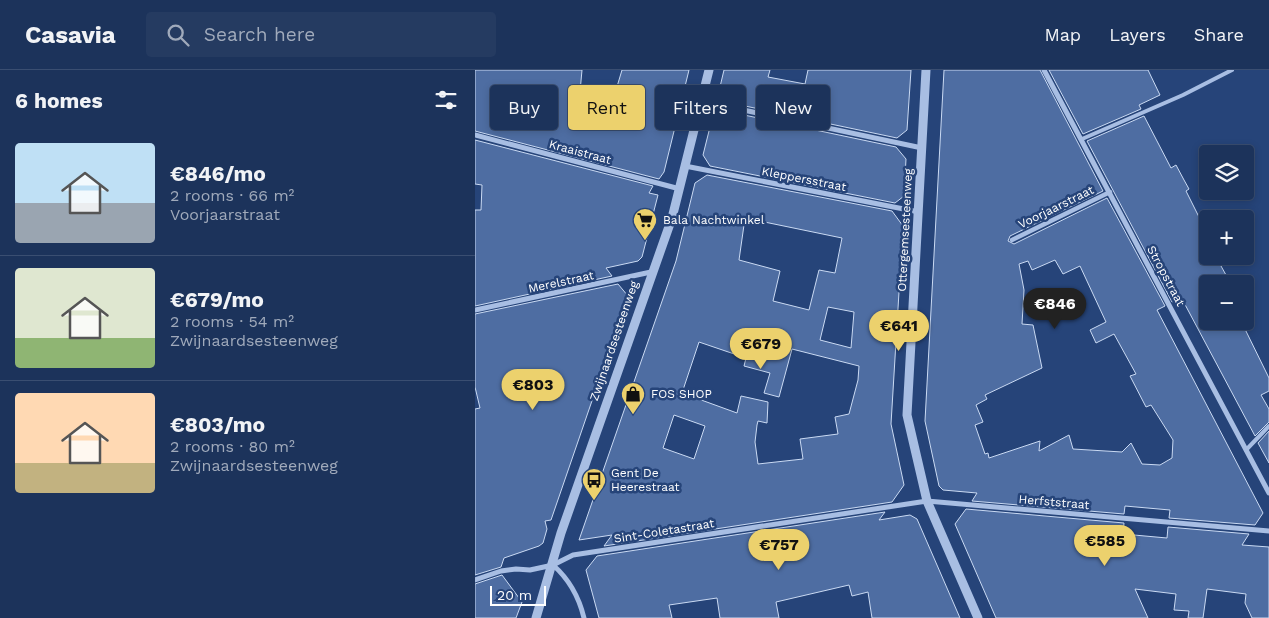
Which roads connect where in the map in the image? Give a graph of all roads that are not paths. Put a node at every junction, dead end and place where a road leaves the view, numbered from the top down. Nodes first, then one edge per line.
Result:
1 (709, 70) edge
2 (927, 70) edge
3 (1044, 70) edge
4 (1232, 70) edge
5 (705, 85) edge
6 (746, 111) edge
7 (694, 130) edge
8 (475, 135) edge
9 (1082, 139) junction
10 (923, 148) junction
11 (685, 166) junction
12 (680, 189) junction
13 (1110, 192) junction
14 (919, 212) junction
15 (1012, 240) dead end
16 (651, 272) junction
17 (475, 310) edge
18 (1269, 426) edge
19 (1246, 450) junction
20 (1269, 493) edge
21 (927, 501) junction
22 (1269, 531) edge
23 (553, 565) junction
24 (475, 580) edge
25 (536, 618) edge
26 (584, 618) edge
27 (978, 618) edge

1 - 5 street, Zwijnaardsesteenweg
2 - 10 street, Ottergemsesteenweg
3 - 9 street, Stropstraat
4 - 9 lane
6 - 10 street
7 - 11 street, Zwijnaardsesteenweg
8 - 12 street, Kraaistraat
9 - 13 street, Stropstraat
10 - 14 street, Ottergemsesteenweg
11 - 12 street, Zwijnaardsesteenweg
11 - 14 street, Kleppersstraat
12 - 16 street, Zwijnaardsesteenweg
13 - 15 street, Voorjaarstraat
13 - 19 street, Stropstraat
14 - 21 street, Ottergemsesteenweg
16 - 17 street, Merelstraat
16 - 23 street, Zwijnaardsesteenweg
18 - 19 lane
19 - 20 street, Stropstraat
21 - 22 street, Herfststraat
21 - 23 street, Sint-Coletastraat
21 - 27 street, Ottergemsesteenweg
23 - 24 street, Sint-Coletastraat
23 - 25 street, Zwijnaardsesteenweg
23 - 26 street

